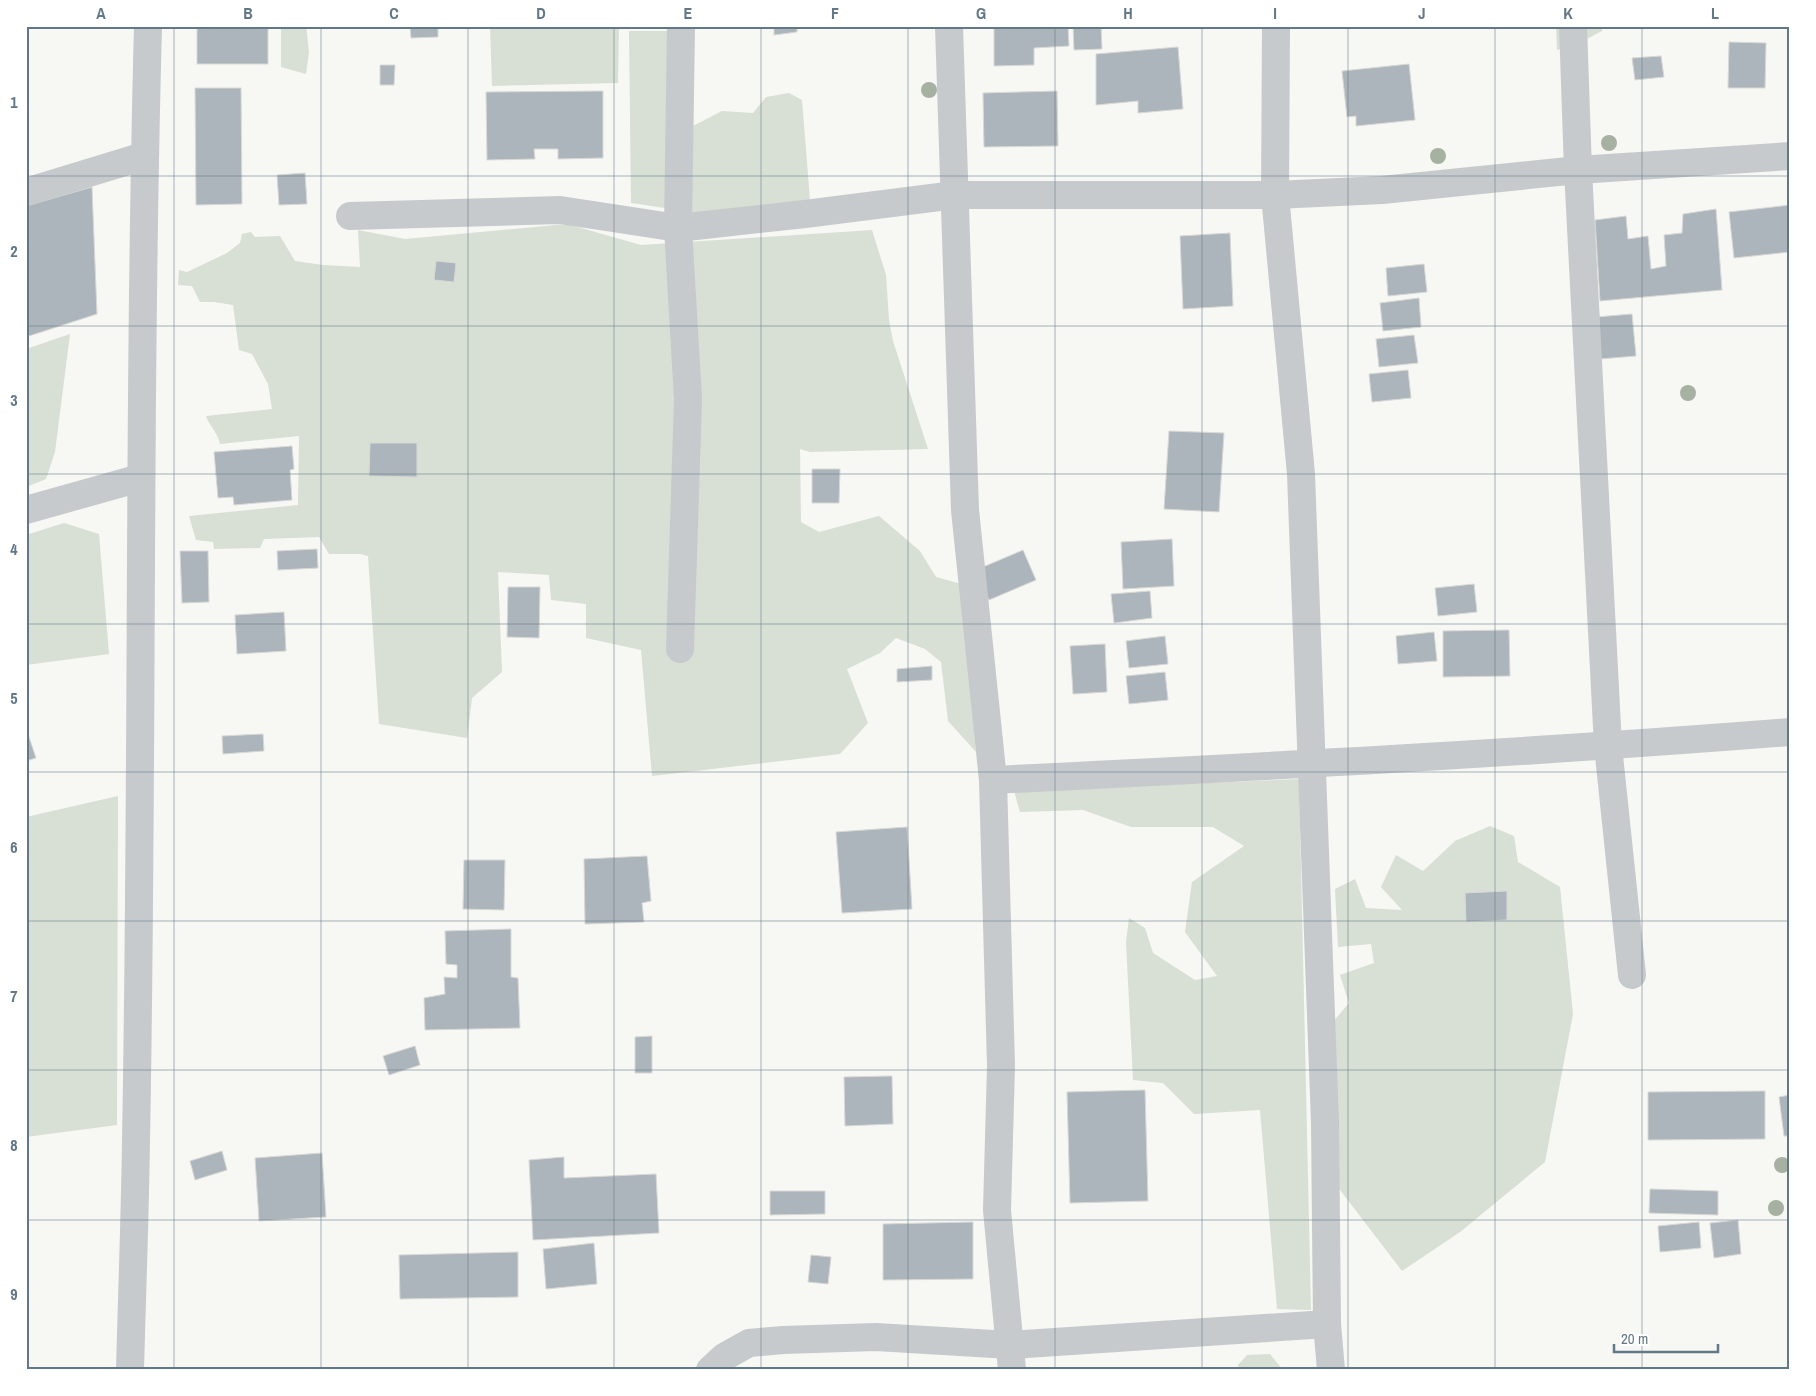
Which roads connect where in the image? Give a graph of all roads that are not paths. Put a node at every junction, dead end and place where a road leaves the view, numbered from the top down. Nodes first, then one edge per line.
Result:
1 (148, 26) edge
2 (681, 26) edge
3 (949, 26) edge
4 (1276, 26) edge
5 (1573, 26) edge
6 (144, 156) junction
7 (1790, 156) edge
8 (1578, 170) junction
9 (26, 192) edge
10 (955, 195) junction
11 (1275, 195) junction
12 (350, 216) dead end
13 (678, 228) junction
14 (140, 478) junction
15 (26, 510) edge
16 (680, 649) dead end
17 (1790, 732) edge
18 (1608, 746) junction
19 (1311, 764) junction
20 (993, 780) junction
21 (1632, 975) dead end
22 (1327, 1324) junction
23 (1011, 1357) edge
24 (130, 1370) edge
25 (710, 1370) edge
26 (1331, 1370) edge

1 - 6 street
2 - 13 street
3 - 10 street
4 - 11 street
5 - 8 street
6 - 9 street
6 - 14 street
7 - 8 street
8 - 11 street
8 - 18 street
10 - 11 street
10 - 13 street
10 - 20 street
11 - 19 street
12 - 13 street
13 - 16 street
14 - 15 street
14 - 24 street
17 - 18 street
18 - 19 street
18 - 21 street
19 - 20 street
19 - 22 street
20 - 23 street
22 - 23 street
22 - 26 street
23 - 25 street

